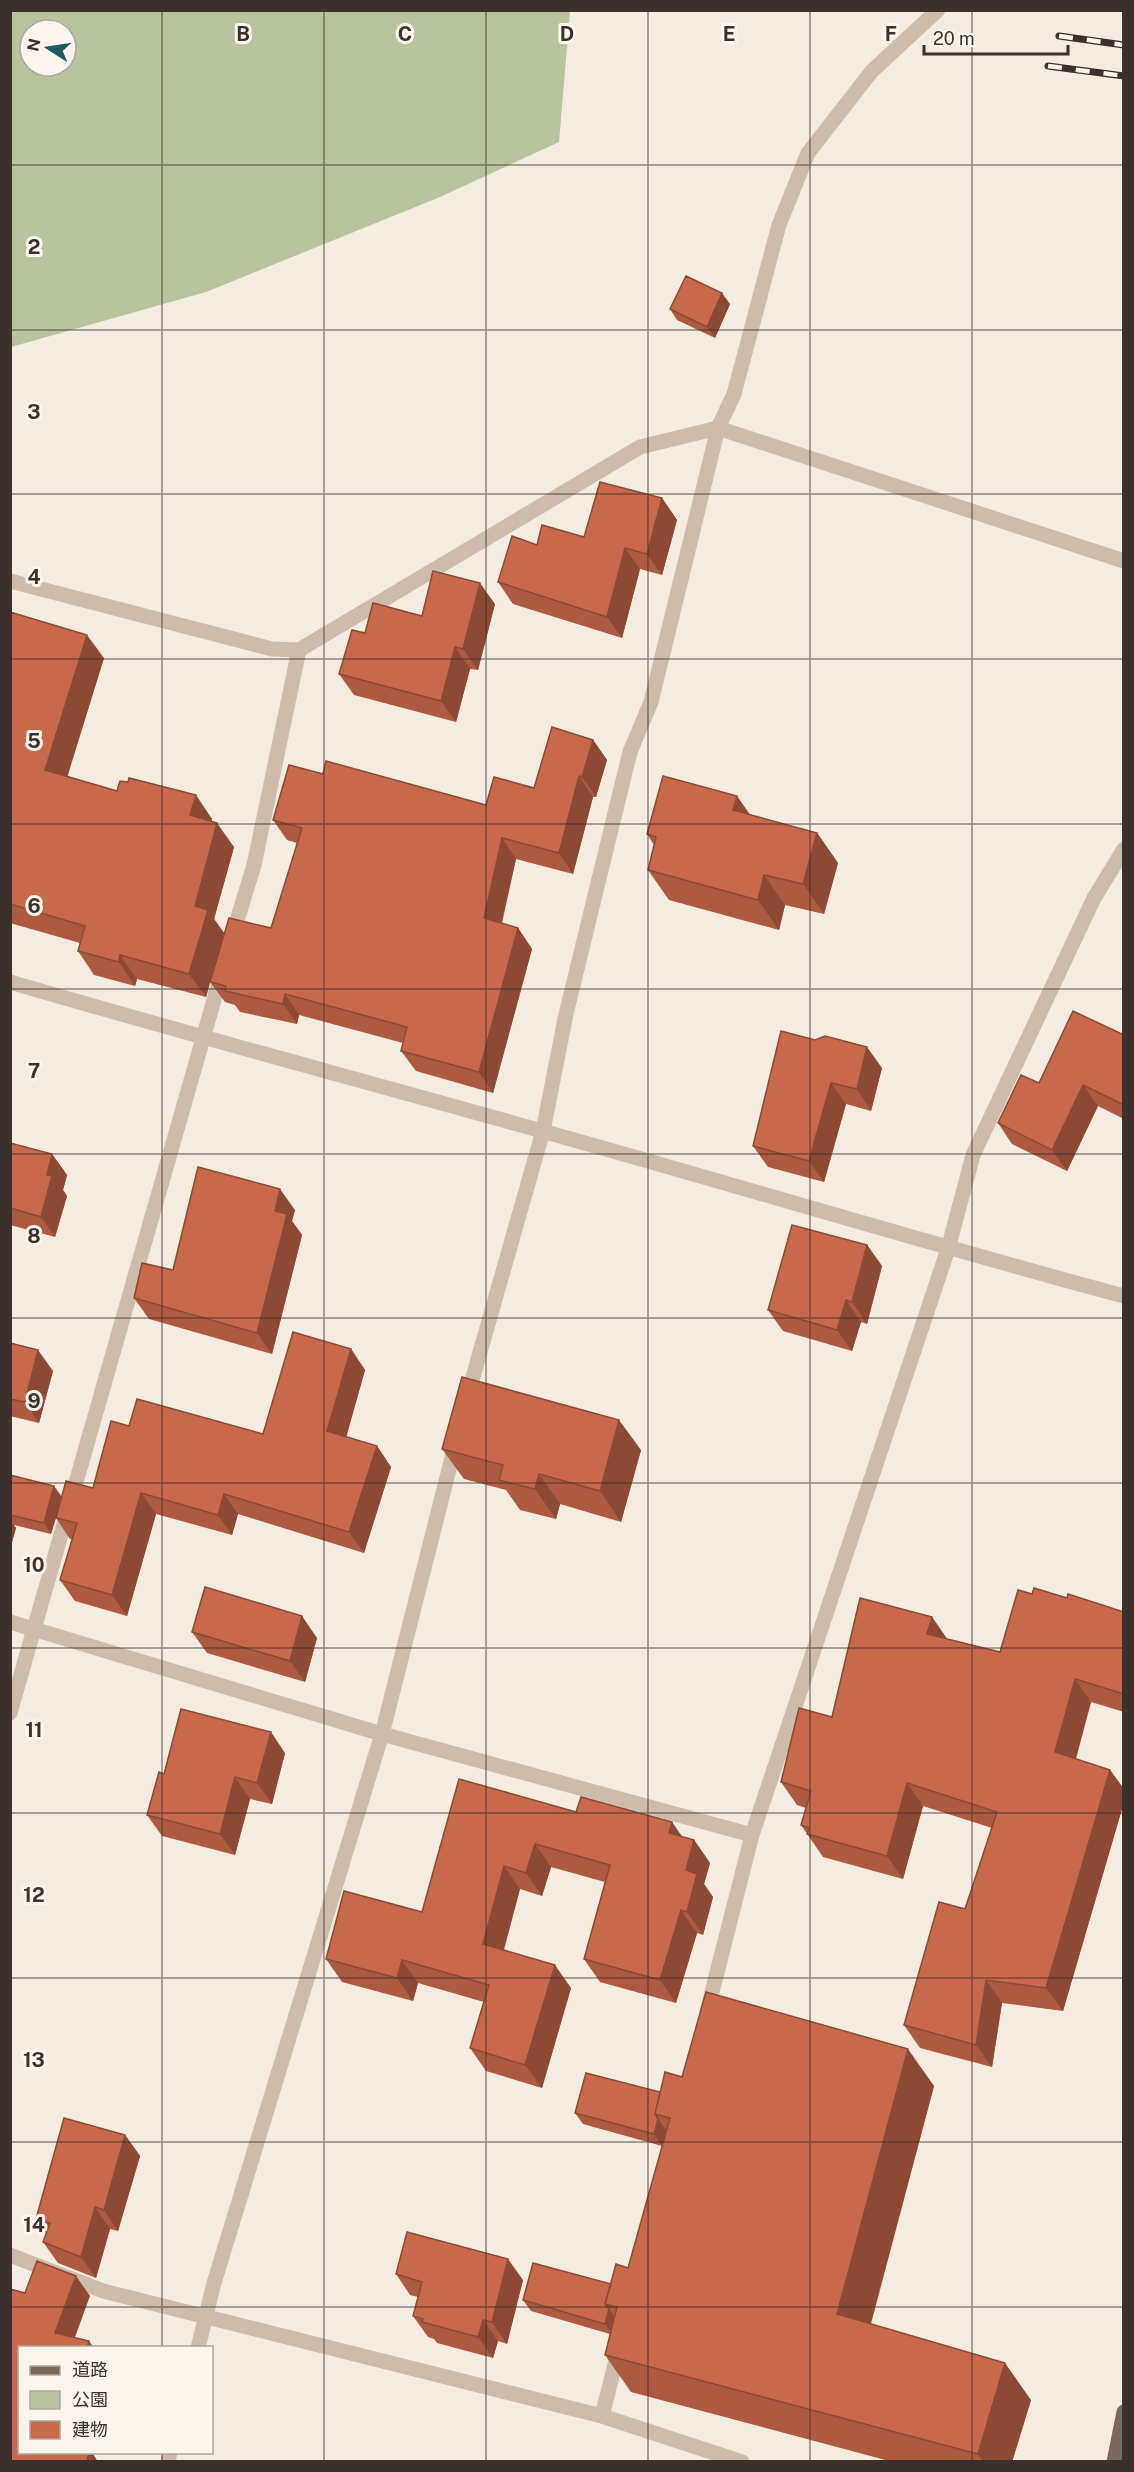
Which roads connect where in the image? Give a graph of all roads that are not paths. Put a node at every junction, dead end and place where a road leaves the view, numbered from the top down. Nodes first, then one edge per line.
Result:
1 (938, 10) edge
2 (718, 428) junction
3 (1124, 561) edge
4 (10, 581) edge
5 (299, 650) junction
6 (1124, 849) edge
7 (10, 982) edge
8 (203, 1038) junction
9 (543, 1131) junction
10 (948, 1249) junction
11 (1124, 1296) edge
12 (464, 1409) edge
13 (458, 1432) edge
14 (10, 1622) edge
15 (34, 1630) junction
16 (10, 1713) edge
17 (382, 1734) junction
18 (752, 1835) junction
19 (702, 2029) edge
20 (10, 2255) edge
21 (206, 2318) junction
22 (623, 2336) edge
23 (199, 2346) edge
24 (1124, 2412) edge
25 (602, 2416) junction
26 (742, 2462) edge
27 (1114, 2462) edge

1 - 2 street
2 - 3 street
2 - 5 street
2 - 9 street
4 - 5 street
5 - 8 street
6 - 10 street
7 - 8 street
8 - 9 street
8 - 15 street
9 - 10 street
9 - 12 street
10 - 11 street
10 - 18 street
13 - 17 street
14 - 15 street
15 - 16 street
15 - 17 street
17 - 18 street
17 - 21 street
18 - 19 street
20 - 21 street
21 - 23 street
21 - 25 street
22 - 25 street
24 - 27 main road
25 - 26 street

